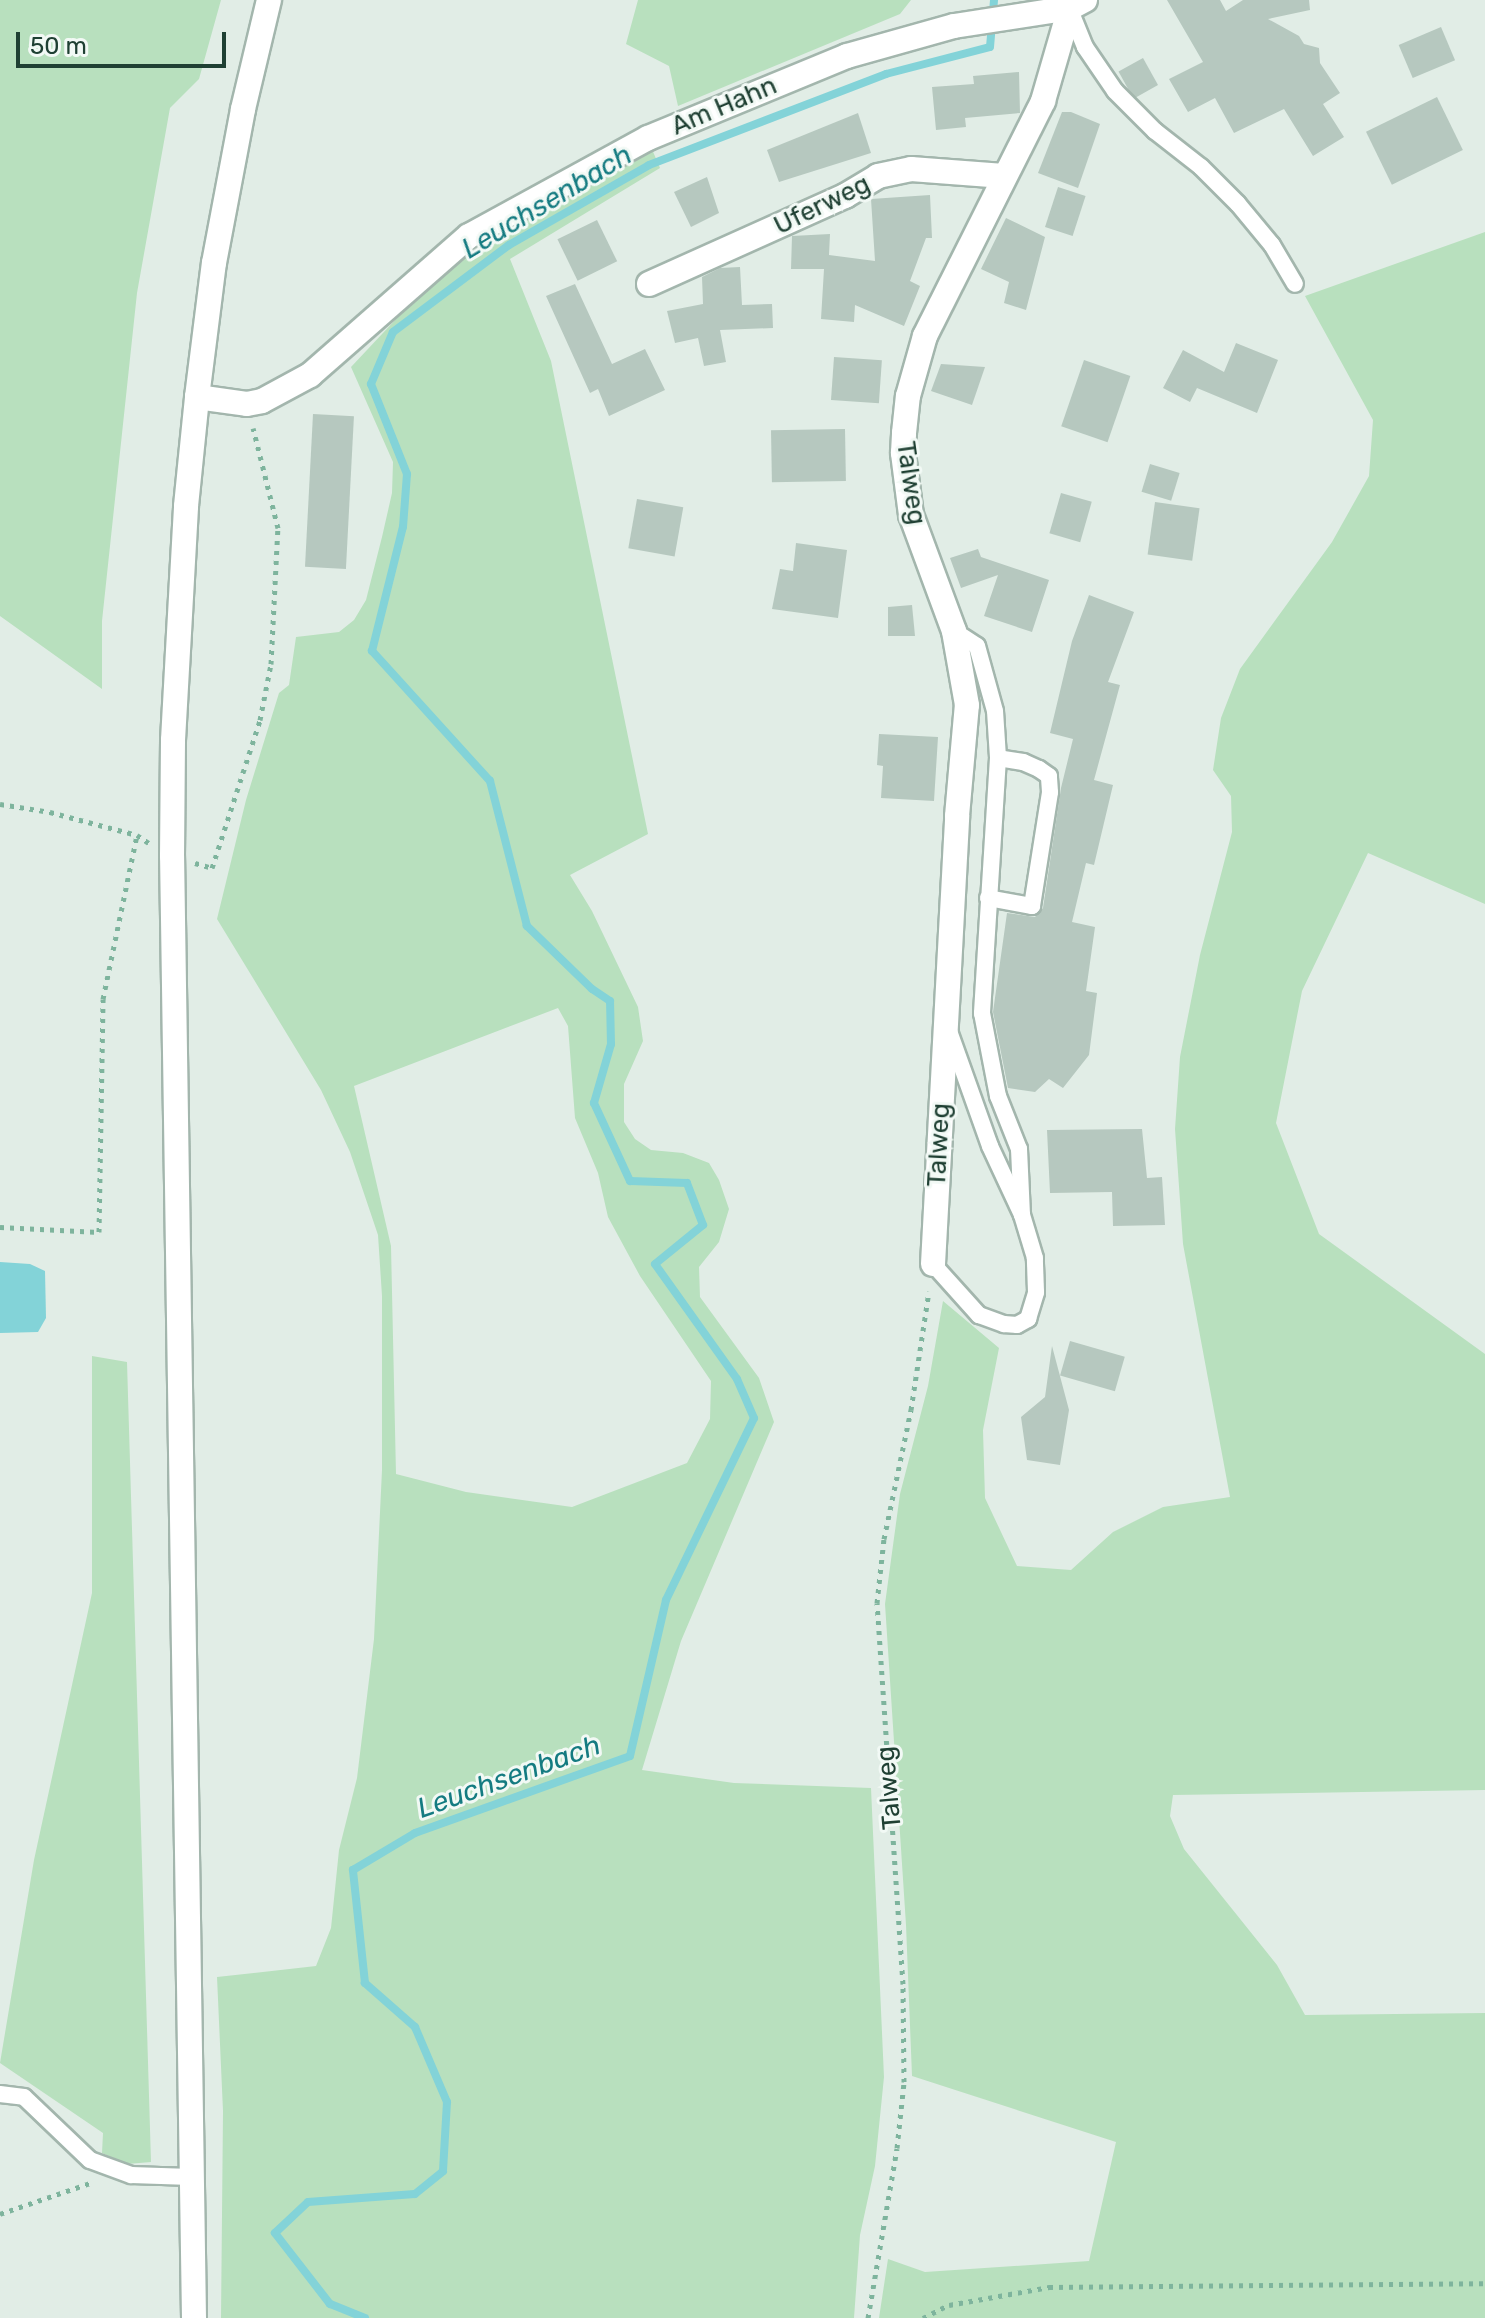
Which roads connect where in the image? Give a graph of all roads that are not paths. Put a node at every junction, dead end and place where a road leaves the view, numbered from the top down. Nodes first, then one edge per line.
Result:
1 (269, 0) edge
2 (1077, 4) edge
3 (1004, 176) junction
4 (649, 284) dead end
5 (1295, 284) dead end
6 (197, 397) junction
7 (954, 631) junction
8 (998, 758) junction
9 (988, 898) junction
10 (946, 1021) junction
11 (1022, 1215) junction
12 (933, 1264) joint
13 (0, 2094) edge
14 (191, 2177) junction
15 (194, 2318) edge

1 - 6 street
2 - 3 street, Talweg
2 - 5 lane
2 - 6 street, Am Hahn
3 - 4 street, Uferweg
3 - 7 street, Talweg
6 - 14 street
7 - 8 lane
7 - 10 street, Talweg
8 - 9 lane
8 - 9 lane
9 - 11 lane
10 - 11 lane
10 - 12 street, Talweg
11 - 12 lane
13 - 14 lane
14 - 15 street

